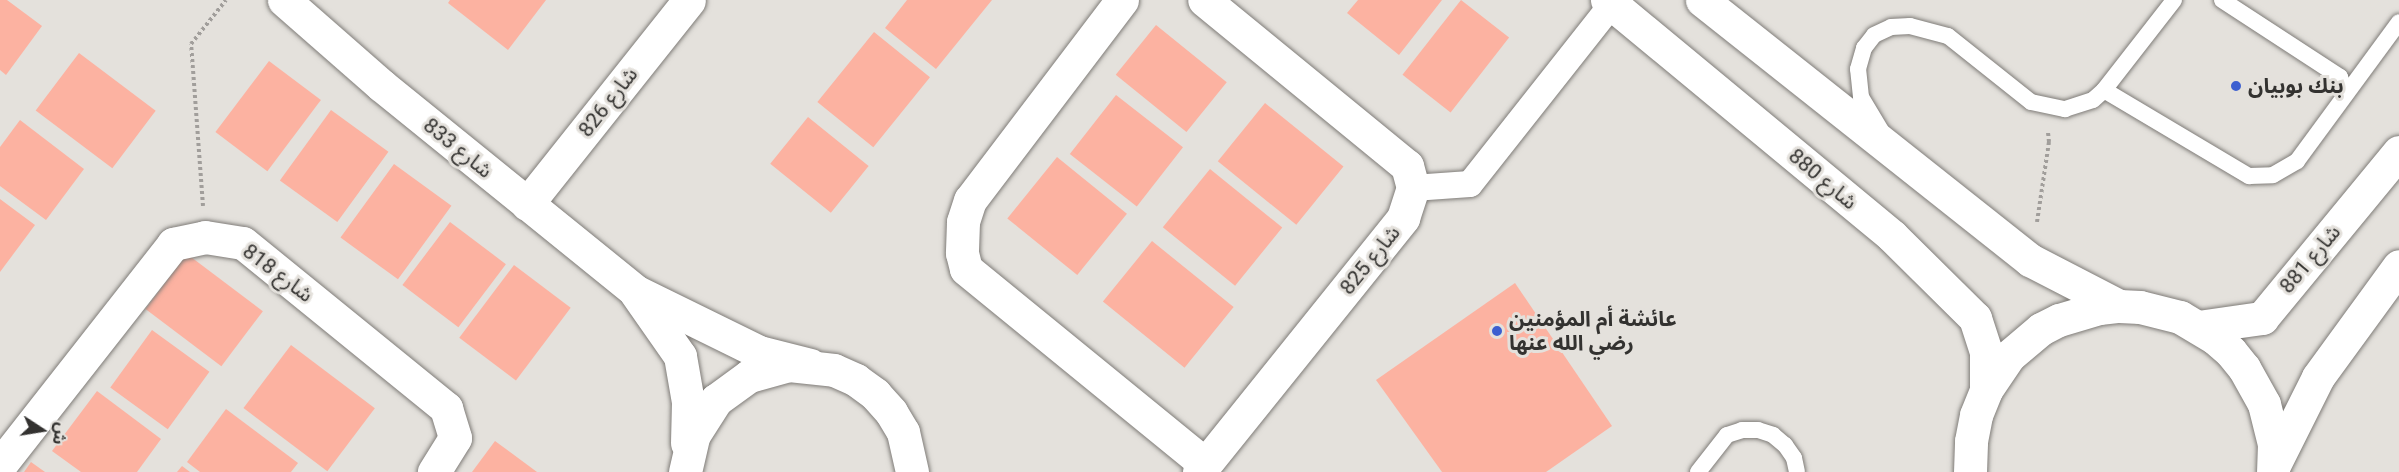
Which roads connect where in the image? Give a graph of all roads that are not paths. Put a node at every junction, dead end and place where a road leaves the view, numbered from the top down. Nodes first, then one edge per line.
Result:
1 (284, 0) edge
2 (1122, 0) edge
3 (1204, 0) edge
4 (1702, 0) edge
5 (2174, 0) edge
6 (2222, 0) edge
7 (1610, 2) edge
8 (675, 5) edge
9 (2399, 22) edge
10 (2104, 90) junction
11 (2346, 94) junction
12 (2399, 152) edge
13 (1895, 153) junction
14 (1413, 188) junction
15 (527, 204) junction
16 (2399, 266) edge
17 (635, 291) junction
18 (2119, 306) junction
19 (2198, 327) junction
20 (810, 365) junction
21 (1986, 390) junction
22 (686, 464) edge
23 (0, 465) edge
24 (1202, 468) edge
25 (2274, 468) edge
26 (1969, 470) edge
27 (434, 472) edge
28 (912, 472) edge
29 (1698, 472) edge
30 (1797, 472) edge

1 - 15 street, شارع 833
2 - 24 street, شارع 825
3 - 14 street
4 - 13 street
5 - 10 lane
6 - 11 lane
7 - 14 street
7 - 21 street, شارع 880
8 - 15 street, شارع 826
9 - 11 lane
10 - 11 lane
10 - 13 lane
12 - 19 street, شارع 881
13 - 18 street
14 - 24 street, شارع 825
15 - 17 street, شارع 833
16 - 25 street
17 - 20 street, شارع 833
17 - 22 street, شارع 833
18 - 19 street
18 - 21 street
19 - 25 street
20 - 22 street
20 - 28 street
21 - 26 street
23 - 27 street, شارع 818
29 - 30 lane

